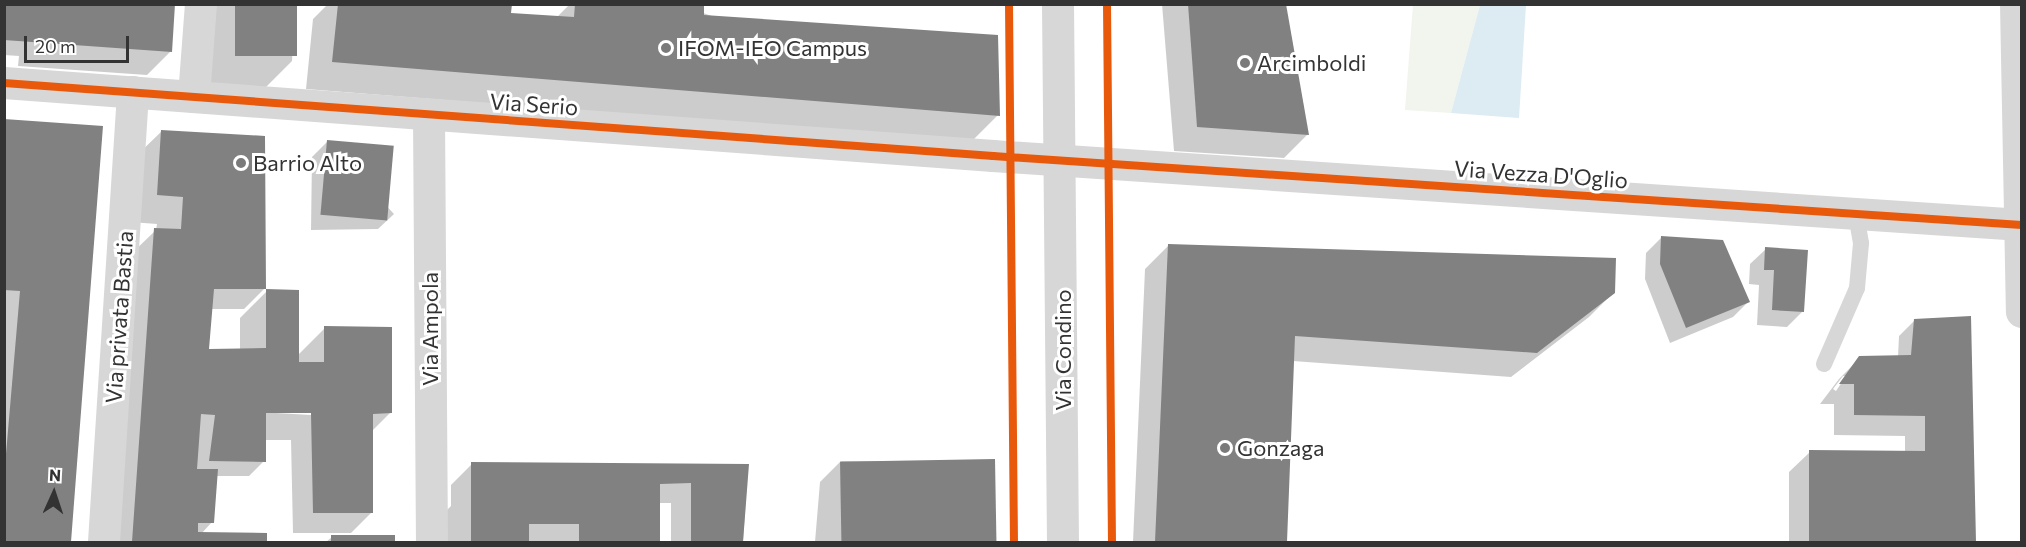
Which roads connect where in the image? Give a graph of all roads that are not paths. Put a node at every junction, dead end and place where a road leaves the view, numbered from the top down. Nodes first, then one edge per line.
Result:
1 (201, 4) edge
2 (1058, 4) edge
3 (2016, 4) edge
4 (4, 83) edge
5 (133, 92) junction
6 (194, 97) junction
7 (429, 116) junction
8 (1060, 158) junction
9 (1856, 214) junction
10 (2021, 225) edge
11 (2022, 312) edge
12 (1824, 364) dead end
13 (104, 543) edge
14 (432, 543) edge
15 (1064, 543) edge

1 - 6 street
2 - 8 street, Via Condino
3 - 10 street
4 - 5 street, Via Serio
5 - 6 street, Via Serio
5 - 13 street, Via privata Bastia
6 - 7 street, Via Serio
7 - 8 street, Via Serio
7 - 14 street, Via Ampola
8 - 9 street, Via Vezza D'Oglio
8 - 15 street, Via Condino
9 - 10 street, Via Vezza D'Oglio
9 - 12 lane
10 - 11 street

